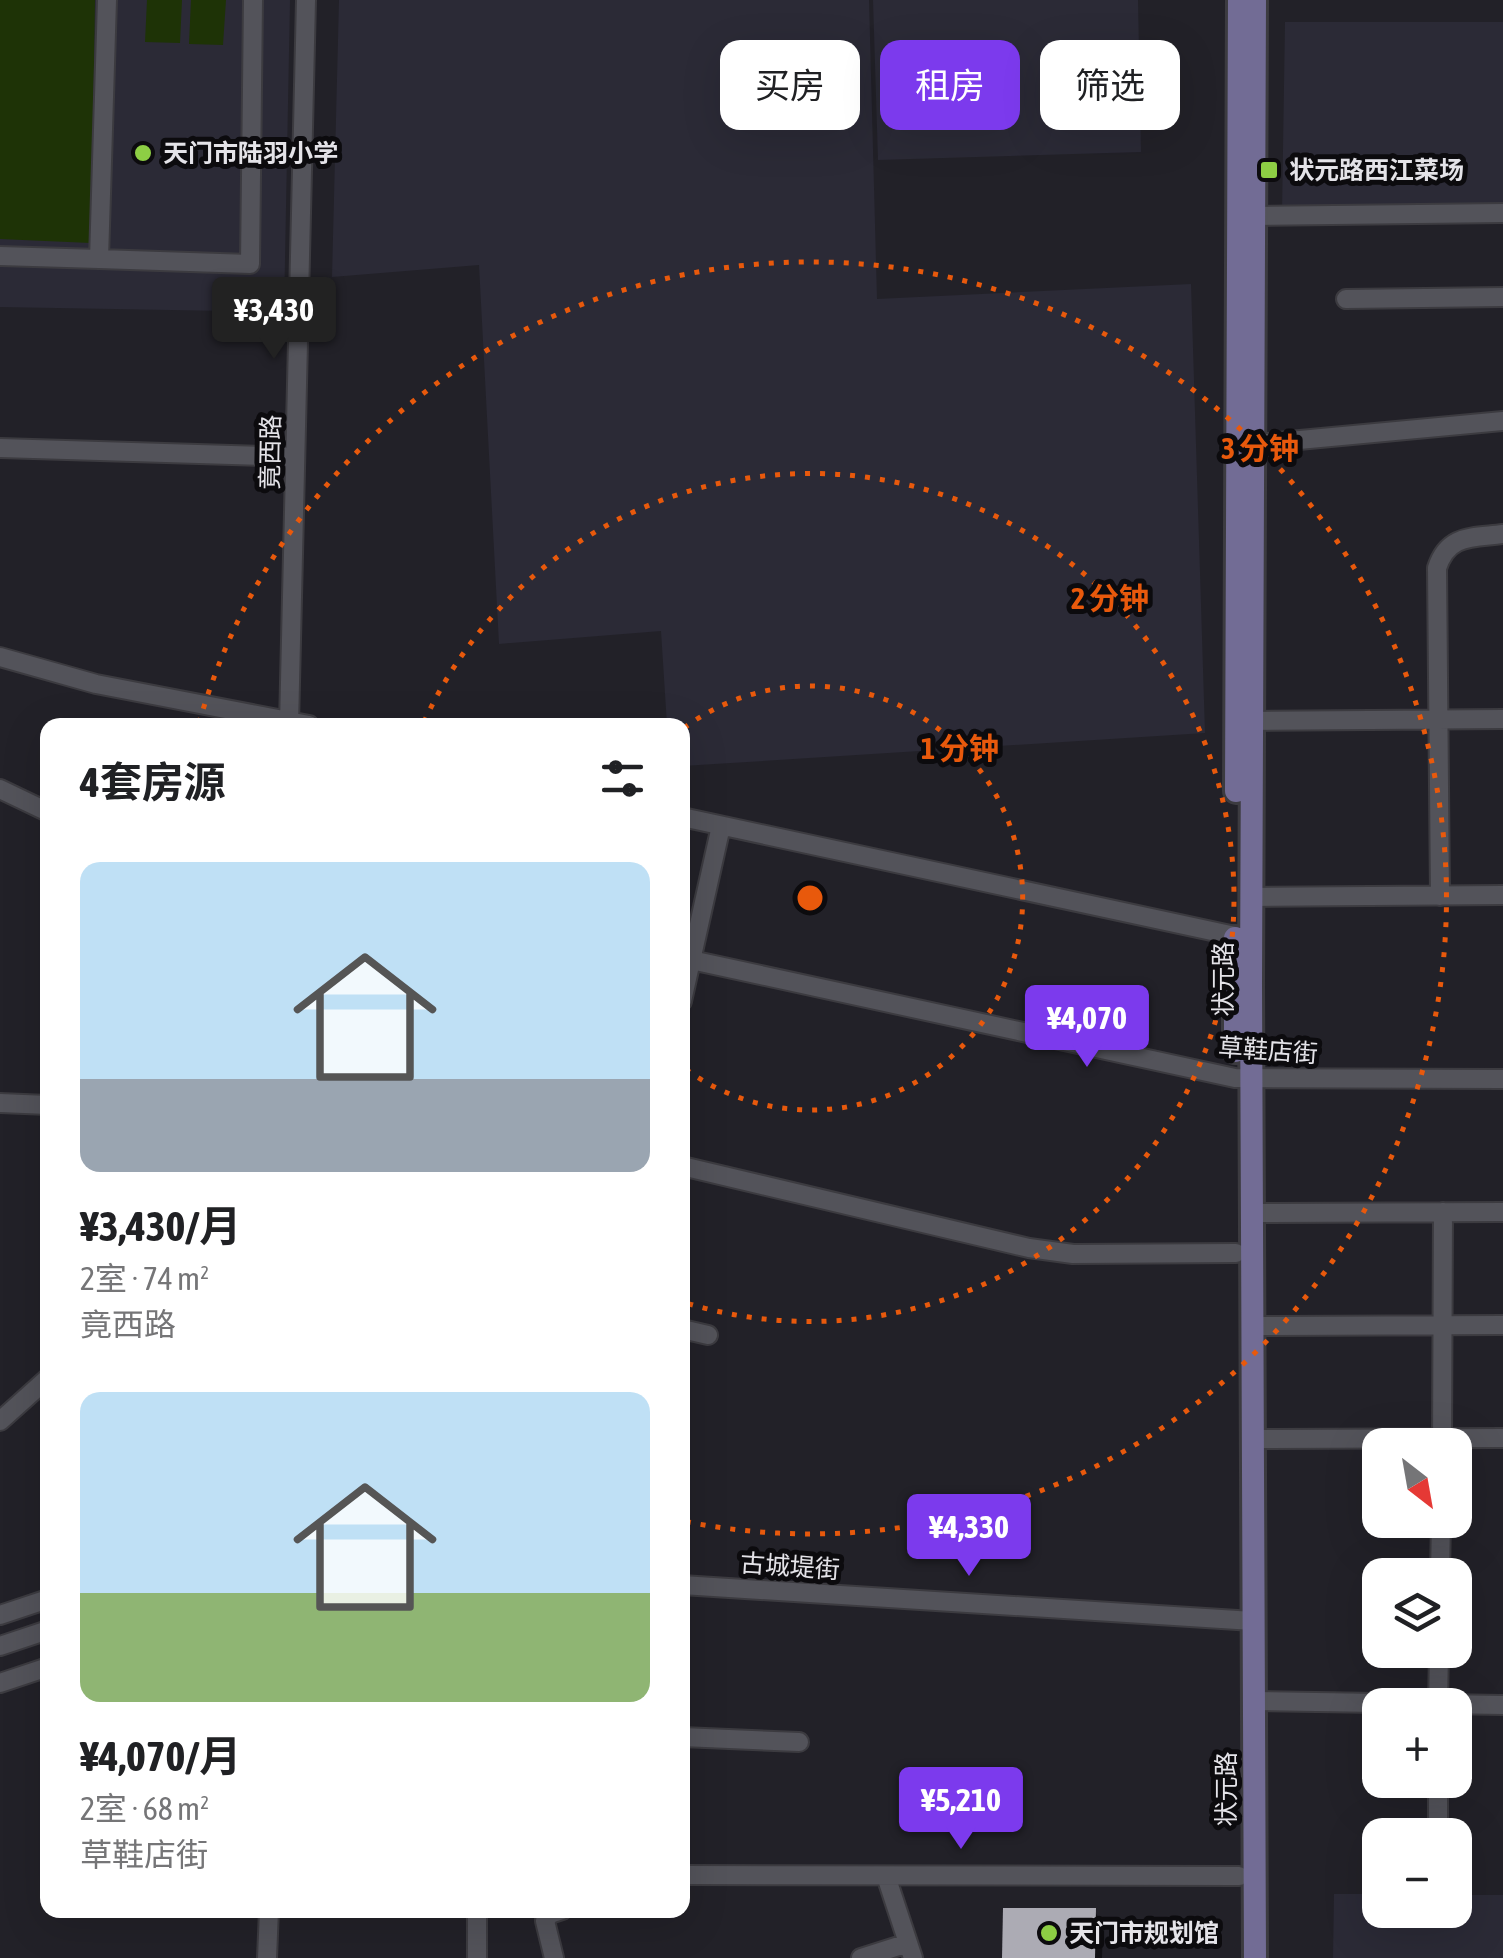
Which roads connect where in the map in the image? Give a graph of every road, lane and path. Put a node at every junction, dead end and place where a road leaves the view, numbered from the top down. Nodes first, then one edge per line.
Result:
1 (106, 0) edge
2 (253, 0) edge
3 (306, 0) edge
4 (1239, 0) edge
5 (1255, 0) edge
6 (1503, 214) edge
7 (1254, 216) junction
8 (0, 256) edge
9 (99, 259) junction
10 (1503, 296) edge
11 (1346, 299) dead end
12 (1503, 311) edge
13 (1503, 421) edge
14 (1245, 445) junction
15 (0, 448) edge
16 (295, 458) junction
17 (1503, 534) edge
18 (0, 657) edge
19 (264, 718) edge
20 (289, 718) edge
21 (1503, 719) edge
22 (1439, 720) junction
23 (1252, 721) junction
24 (0, 789) edge
25 (40, 808) edge
26 (690, 819) edge
27 (721, 826) junction
28 (1440, 896) junction
29 (1503, 896) edge
30 (1251, 897) junction
31 (1235, 936) junction
32 (690, 947) edge
33 (690, 960) edge
34 (1243, 1079) junction
35 (1503, 1079) edge
36 (0, 1103) edge
37 (40, 1105) edge
38 (690, 1168) edge
39 (1442, 1212) junction
40 (1503, 1212) edge
41 (1252, 1213) junction
42 (1236, 1253) junction
43 (1442, 1325) junction
44 (1503, 1325) edge
45 (1252, 1326) junction
46 (690, 1331) edge
47 (708, 1334) dead end
48 (40, 1385) edge
49 (0, 1422) edge
50 (1442, 1428) edge
51 (1503, 1438) edge
52 (1252, 1439) junction
53 (1472, 1440) edge
54 (1362, 1441) edge
55 (690, 1585) edge
56 (40, 1602) edge
57 (0, 1615) edge
58 (1245, 1620) junction
59 (40, 1633) edge
60 (0, 1646) edge
61 (40, 1670) edge
62 (0, 1683) edge
63 (1254, 1702) junction
64 (1362, 1703) edge
65 (1472, 1705) edge
66 (1503, 1705) edge
67 (690, 1737) edge
68 (799, 1742) dead end
69 (690, 1875) edge
70 (886, 1876) junction
71 (1238, 1876) junction
72 (269, 1918) edge
73 (477, 1918) edge
74 (547, 1918) edge
75 (910, 1950) edge
76 (267, 1958) edge
77 (477, 1958) edge
78 (554, 1958) edge
79 (860, 1958) edge
80 (1239, 1958) edge
81 (1254, 1958) edge

1 - 9 street
2 - 9 street
3 - 16 street, 竟西路
4 - 14 main road, 状元路
5 - 7 main road, 状元路
6 - 7 street
7 - 14 main road, 状元路
8 - 9 street
10 - 11 street
10 - 12 street
13 - 14 street
14 - 23 main road, 状元路
14 - 31 main road, 状元路
15 - 16 street
16 - 20 street, 竟西路
17 - 22 street
18 - 19 street
21 - 22 street
22 - 23 street
22 - 28 street
23 - 30 main road, 状元路
24 - 25 street
26 - 27 street
27 - 31 street
27 - 32 street
28 - 29 street
28 - 30 street
30 - 34 main road, 状元路
31 - 34 main road, 状元路
33 - 34 street, 草鞋店街
34 - 35 street, 草鞋店街
34 - 41 main road, 状元路
34 - 42 main road, 状元路
36 - 37 street
38 - 42 street
39 - 40 street
39 - 41 street
39 - 43 street
41 - 45 main road, 状元路
42 - 58 main road, 状元路
43 - 44 street
43 - 45 street
43 - 50 street
45 - 52 main road, 状元路
46 - 47 street
48 - 49 street
51 - 53 street
52 - 54 street
52 - 58 main road, 状元路
55 - 58 street, 古城堤街
56 - 57 street
58 - 63 main road, 状元路
58 - 71 main road, 状元路
59 - 60 street
61 - 62 street
63 - 64 street
63 - 81 main road, 状元路
65 - 66 street
67 - 68 street
69 - 70 street
70 - 71 street
70 - 75 street
71 - 80 main road, 状元路
72 - 76 street
73 - 77 street
74 - 78 street
75 - 79 street

